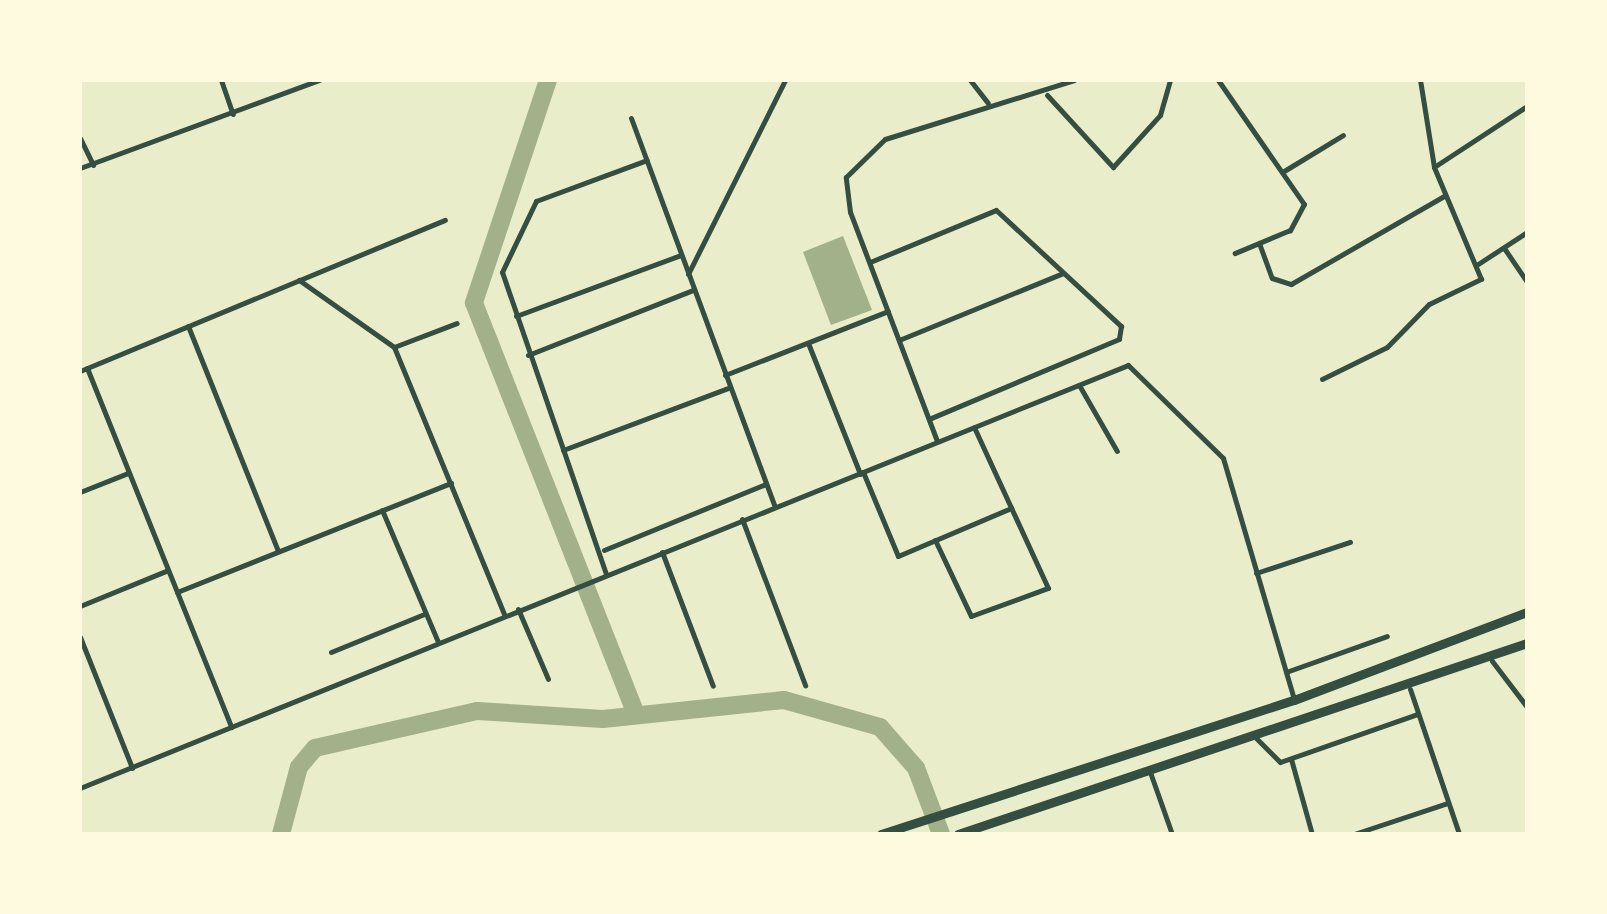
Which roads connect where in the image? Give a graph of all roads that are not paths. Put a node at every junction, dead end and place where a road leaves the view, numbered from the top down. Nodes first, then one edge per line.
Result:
1 (220, 80) edge
2 (320, 80) edge
3 (785, 80) edge
4 (970, 80) edge
5 (1074, 80) edge
6 (1170, 80) edge
7 (1218, 80) edge
8 (1420, 80) edge
9 (1046, 94) junction
10 (988, 103) junction
11 (1527, 106) edge
12 (233, 115) junction
13 (631, 118) dead end
14 (1343, 135) dead end
15 (80, 138) edge
16 (646, 160) junction
17 (93, 166) junction
18 (80, 168) edge
19 (1434, 168) junction
20 (1284, 170) junction
21 (1444, 196) junction
22 (445, 220) dead end
23 (1527, 232) edge
24 (1259, 243) junction
25 (1504, 248) junction
26 (1235, 252) dead end
27 (681, 255) junction
28 (870, 262) junction
29 (1478, 264) junction
30 (1064, 273) junction
31 (688, 274) junction
32 (299, 280) junction
33 (1527, 282) edge
34 (694, 290) junction
35 (888, 311) junction
36 (516, 316) junction
37 (458, 323) dead end
38 (188, 326) junction
39 (899, 340) junction
40 (808, 342) junction
41 (394, 347) junction
42 (528, 355) junction
43 (83, 369) edge
44 (725, 375) junction
45 (1322, 378) dead end
46 (1079, 385) junction
47 (729, 387) junction
48 (928, 419) junction
49 (974, 428) junction
50 (937, 442) junction
51 (563, 450) junction
52 (1117, 451) dead end
53 (129, 473) junction
54 (861, 473) junction
55 (450, 483) junction
56 (766, 484) junction
57 (80, 492) edge
58 (774, 505) junction
59 (1011, 508) junction
60 (382, 510) junction
61 (742, 520) junction
62 (935, 540) junction
63 (1350, 542) dead end
64 (604, 550) junction
65 (278, 552) junction
66 (662, 552) junction
67 (168, 570) junction
68 (1256, 573) junction
69 (606, 574) junction
70 (177, 592) junction
71 (80, 606) edge
72 (518, 609) junction
73 (1527, 612) edge
74 (424, 614) junction
75 (504, 614) junction
76 (1387, 636) dead end
77 (80, 637) edge
78 (438, 642) junction
79 (1527, 643) edge
80 (332, 652) dead end
81 (1492, 661) junction
82 (1286, 672) junction
83 (548, 679) dead end
84 (806, 685) dead end
85 (713, 686) dead end
86 (1410, 689) junction
87 (1294, 700) junction
88 (1527, 707) edge
89 (1418, 714) junction
90 (232, 728) junction
91 (1256, 738) junction
92 (1291, 759) junction
93 (132, 768) junction
94 (1150, 772) junction
95 (80, 788) edge
96 (1448, 803) junction
97 (960, 833) edge
98 (881, 834) edge
99 (1172, 834) edge
100 (1312, 834) edge
101 (1354, 834) edge
102 (1459, 834) edge

1 - 12 street
2 - 12 street
3 - 31 street
4 - 10 street
5 - 9 street
6 - 9 street
7 - 20 street
8 - 19 street
9 - 10 street
10 - 28 street
11 - 19 street
12 - 17 street
13 - 16 street
14 - 20 street
15 - 17 street
16 - 27 street
16 - 36 street
17 - 18 street
19 - 21 street
20 - 24 street
21 - 24 street
21 - 29 street
22 - 32 street
23 - 25 street
24 - 26 street
25 - 29 street
25 - 33 street
27 - 31 street
27 - 36 street
28 - 30 street
28 - 35 street
29 - 45 street
30 - 39 street
30 - 48 street
31 - 34 street
32 - 38 street
32 - 41 street
34 - 42 street
34 - 44 street
35 - 39 street
35 - 40 street
36 - 42 street
37 - 41 street
38 - 43 street
38 - 65 street
39 - 48 street
40 - 44 street
40 - 54 street
41 - 55 street
42 - 51 street
43 - 53 street
44 - 47 street
46 - 49 street
46 - 52 street
46 - 68 street
47 - 51 street
47 - 56 street
48 - 50 street
49 - 50 street
49 - 59 street
50 - 54 street
51 - 64 street
53 - 57 street
53 - 67 street
54 - 58 street
54 - 62 street
55 - 60 street
55 - 75 street
56 - 58 street
56 - 64 street
58 - 61 street
59 - 62 street
59 - 62 street
60 - 65 street
60 - 74 street
61 - 66 street
61 - 84 street
63 - 68 street
64 - 69 street
65 - 70 street
66 - 69 street
66 - 85 street
67 - 70 street
67 - 71 street
68 - 82 street
69 - 72 street
70 - 90 street
72 - 75 street
72 - 83 street
73 - 87 main road
74 - 78 street
74 - 80 street
75 - 78 street
76 - 82 street
77 - 93 street
78 - 90 street
79 - 81 main road
81 - 86 main road
81 - 88 street
82 - 87 street
86 - 89 street
86 - 91 main road
87 - 98 main road
89 - 92 street
89 - 96 street
90 - 93 street
91 - 92 street
91 - 94 main road
92 - 100 street
93 - 95 street
94 - 97 main road
94 - 99 street
96 - 101 street
96 - 102 street

